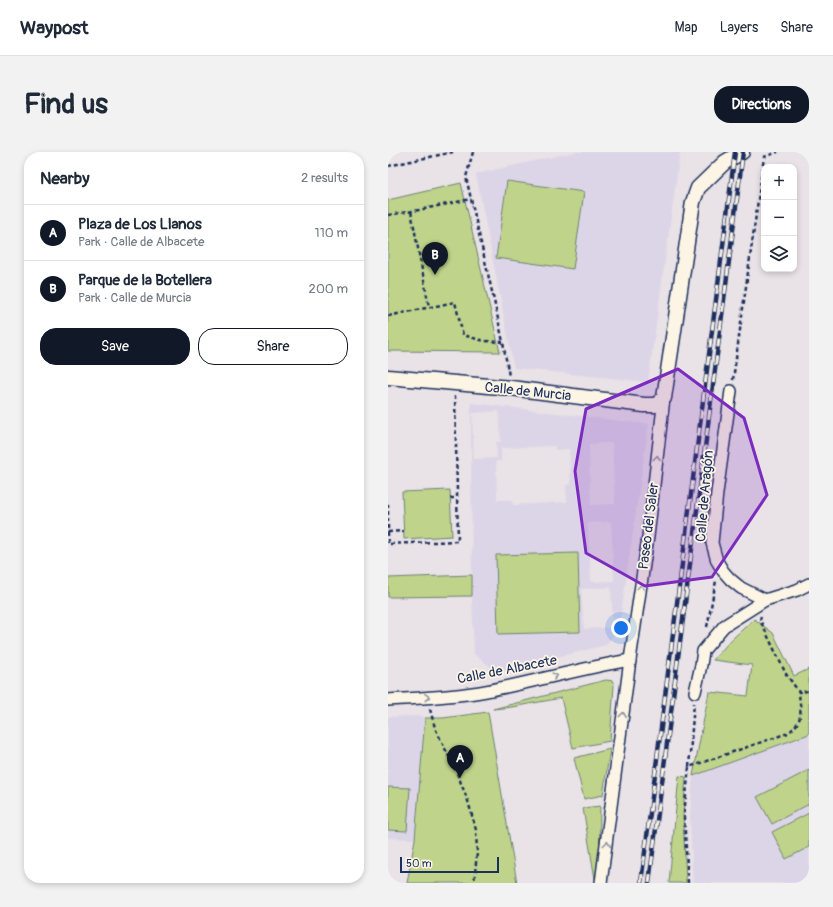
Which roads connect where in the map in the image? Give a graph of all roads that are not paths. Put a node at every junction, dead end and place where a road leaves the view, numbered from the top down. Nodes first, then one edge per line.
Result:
1 (742, 152) edge
2 (388, 377) edge
3 (731, 391) road end
4 (664, 398) junction
5 (809, 584) edge
6 (765, 600) junction
7 (630, 660) junction
8 (695, 692) road end
9 (388, 700) edge
10 (601, 883) edge

1 - 4 street, Paseo del Saler
2 - 4 street, Calle de Murcia
3 - 6 street, Calle de Aragón
7 -> 4 street, Paseo del Saler
5 - 6 street
6 - 8 street
9 -> 7 street, Calle de Albacete
10 -> 7 street, Paseo del Saler

